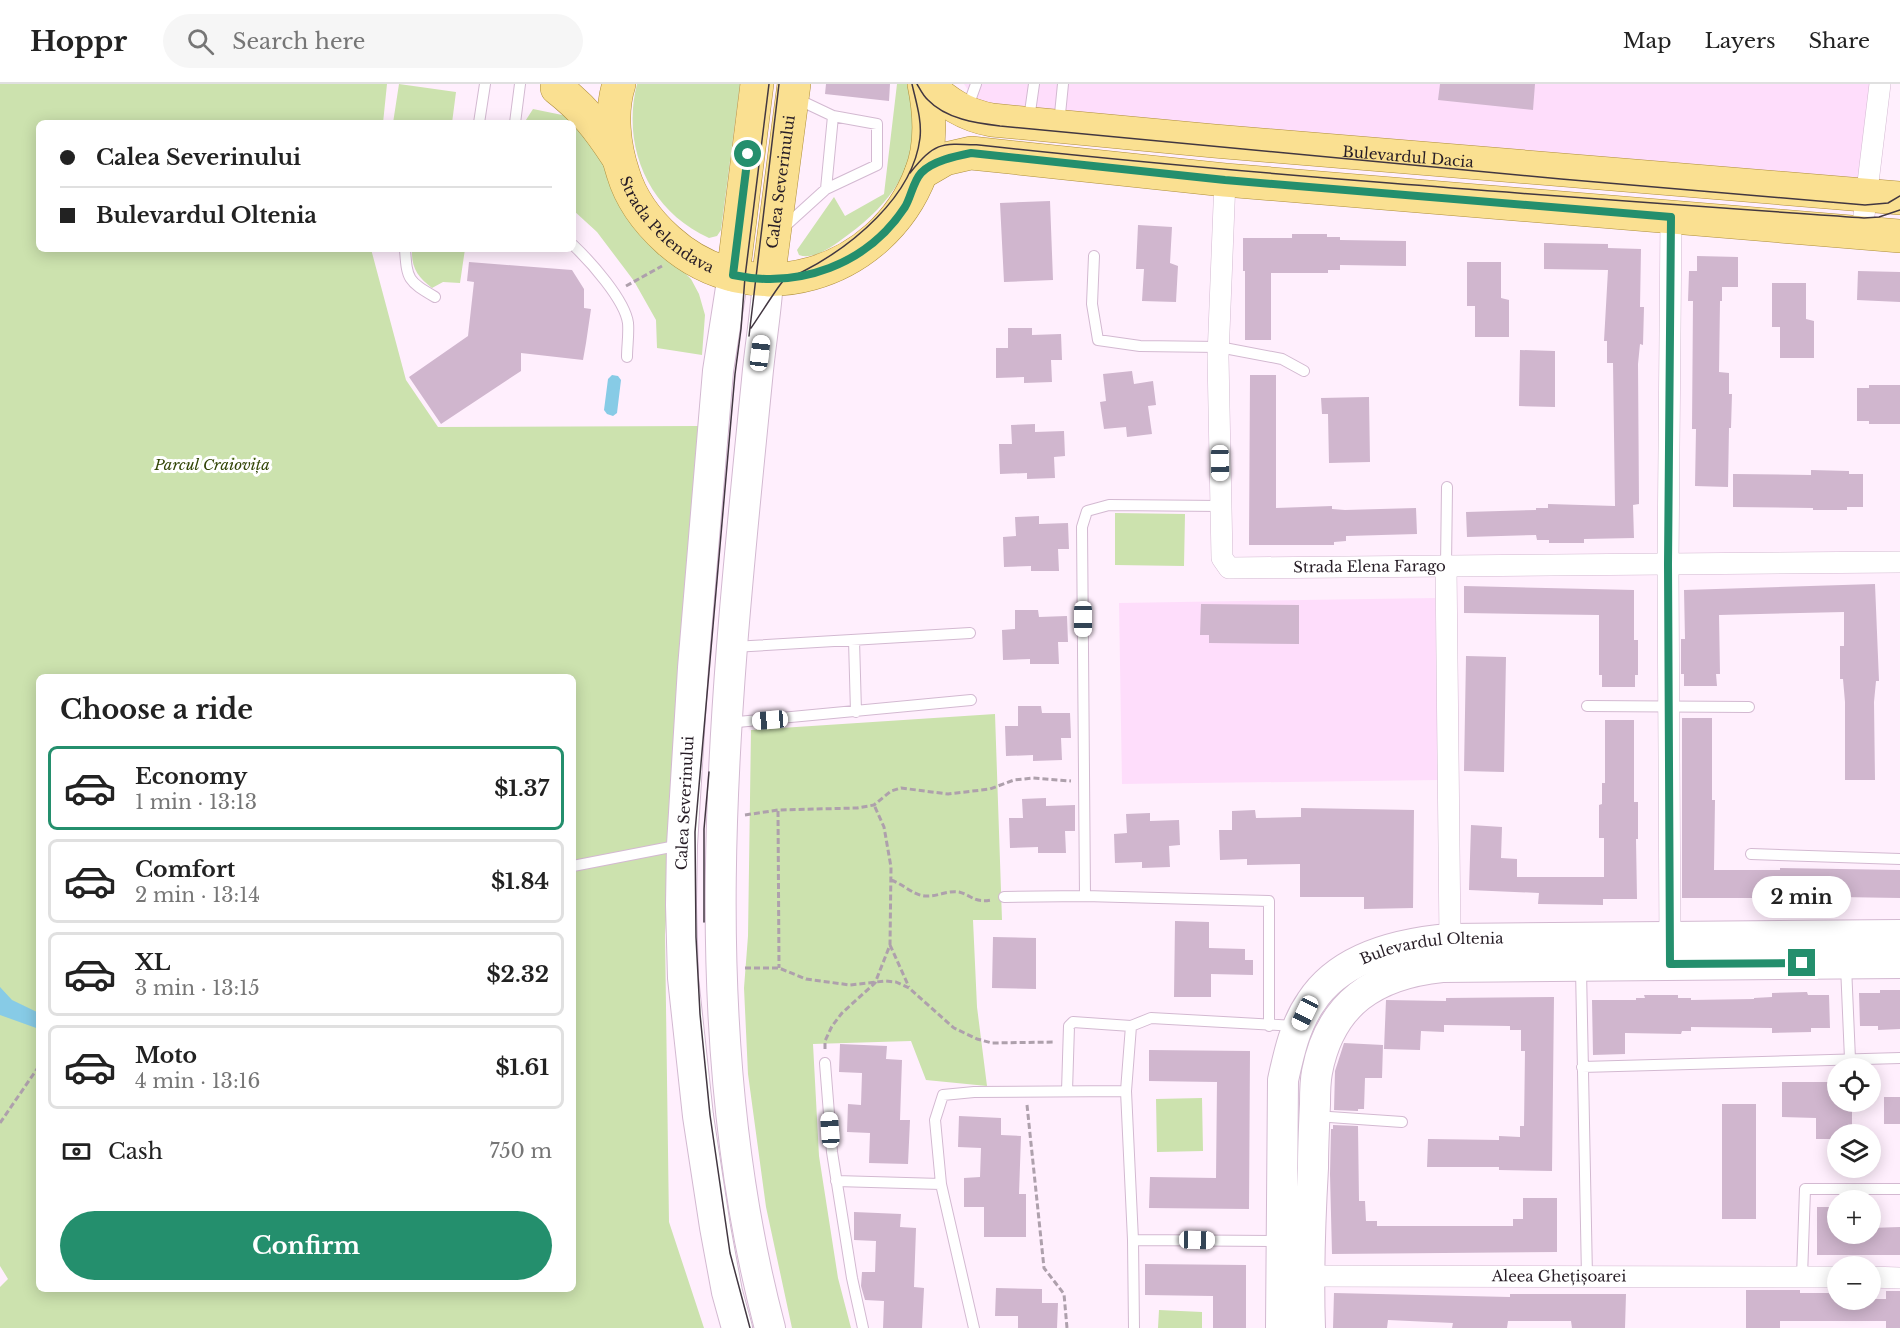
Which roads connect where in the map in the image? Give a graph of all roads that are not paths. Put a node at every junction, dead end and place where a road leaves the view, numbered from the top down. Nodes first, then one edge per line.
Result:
1 (485, 84) edge
2 (520, 84) edge
3 (593, 84) edge
4 (619, 84) edge
5 (756, 84) edge
6 (925, 84) edge
7 (1034, 84) edge
8 (1063, 84) edge
9 (1880, 84) edge
10 (546, 86) edge
11 (793, 90) edge
12 (971, 99) edge
13 (833, 116) junction
14 (479, 120) edge
15 (515, 120) edge
16 (1043, 125) junction
17 (618, 158) junction
18 (921, 173) junction
19 (1225, 180) junction
20 (826, 189) junction
21 (1866, 195) junction
22 (1900, 198) edge
23 (1671, 217) junction
24 (1862, 232) junction
25 (774, 236) junction
26 (1900, 236) edge
27 (576, 248) edge
28 (405, 252) edge
29 (1094, 256) dead end
30 (733, 275) junction
31 (768, 280) junction
32 (435, 297) dead end
33 (1219, 347) junction
34 (627, 357) dead end
35 (1304, 371) dead end
36 (1447, 487) dead end
37 (1221, 506) junction
38 (1900, 562) edge
39 (1668, 564) junction
40 (1446, 566) junction
41 (970, 633) dead end
42 (854, 640) junction
43 (733, 647) junction
44 (971, 700) dead end
45 (1587, 706) dead end
46 (1669, 707) junction
47 (1749, 707) dead end
48 (856, 712) junction
49 (727, 723) junction
50 (682, 844) junction
51 (1752, 854) dead end
52 (1900, 859) edge
53 (576, 865) edge
54 (1085, 896) junction
55 (1004, 897) road end
56 (1900, 935) edge
57 (1450, 939) junction
58 (1670, 950) junction
59 (1845, 963) junction
60 (1900, 963) edge
61 (1581, 966) junction
62 (1366, 974) junction
63 (1131, 1026) junction
64 (1269, 1026) junction
65 (1299, 1026) junction
66 (1850, 1058) edge
67 (1881, 1058) edge
68 (1900, 1058) edge
69 (1827, 1060) edge
70 (825, 1063) road end
71 (1582, 1067) junction
72 (1067, 1091) junction
73 (1126, 1091) junction
74 (1315, 1116) junction
75 (1402, 1122) dead end
76 (836, 1181) junction
77 (941, 1184) junction
78 (1900, 1188) edge
79 (1133, 1240) junction
80 (1282, 1241) junction
81 (1294, 1276) junction
82 (1587, 1277) junction
83 (1802, 1277) junction
84 (1827, 1277) edge
85 (1881, 1277) edge
86 (1900, 1278) edge
87 (737, 1328) edge
88 (770, 1328) edge
89 (863, 1328) edge
90 (974, 1328) edge
91 (1134, 1328) edge
92 (1281, 1328) edge
93 (1310, 1328) edge

1 - 14 lane
2 - 15 lane
3 - 10 main road, Strada Pelendava
4 - 17 main road, Strada Pelendava
5 - 30 main road, Calea Severinului
6 - 12 main road, Bulevardul Dacia
6 - 18 main road, Bulevardul Dacia
7 - 16 lane
8 - 16 lane
9 - 21 street
10 - 17 main road, Strada Pelendava
11 - 13 lane
11 - 25 main road, Calea Severinului
12 - 16 main road, Bulevardul Dacia
13 - 20 lane
13 - 20 lane
16 - 21 main road, Bulevardul Dacia
17 - 30 main road, Strada Pelendava
18 - 19 main road
18 - 31 main road, Bulevardul Dacia
19 - 23 main road
19 - 33 street, Strada Elena Farago
20 - 25 lane
21 - 22 main road, Bulevardul Dacia
21 - 24 street
23 - 24 main road
23 - 39 street
24 - 26 main road
25 - 31 main road, Calea Severinului
27 - 34 lane
28 - 32 lane
29 - 33 lane
30 - 31 main road
30 - 50 main road, Calea Severinului
31 - 43 main road, Calea Severinului
33 - 35 lane
33 - 37 street, Strada Elena Farago
36 - 40 lane
37 - 40 street, Strada Elena Farago
37 - 54 lane
38 - 39 street, Strada Elena Farago
39 - 40 street, Strada Elena Farago
39 - 46 street
40 - 57 street
41 - 42 lane
42 - 43 lane
42 - 48 lane
43 - 49 main road, Calea Severinului
44 - 48 lane
45 - 46 lane
46 - 47 lane
46 - 58 street
48 - 49 lane
49 - 88 main road, Calea Severinului
50 - 53 lane
50 - 87 main road, Calea Severinului
51 - 52 lane
54 - 55 lane
54 - 64 lane
56 - 58 main road, Bulevardul Oltenia
57 - 58 main road, Bulevardul Oltenia
57 - 62 main road, Bulevardul Oltenia
58 - 59 main road, Bulevardul Oltenia
58 - 61 main road, Bulevardul Oltenia
59 - 60 main road, Bulevardul Oltenia
59 - 66 lane
61 - 62 main road, Bulevardul Oltenia
61 - 71 lane
62 - 65 main road, Bulevardul Oltenia
62 - 74 main road, Bulevardul Oltenia
63 - 64 lane
63 - 72 lane
63 - 73 lane
64 - 65 lane
65 - 80 main road, Bulevardul Oltenia
67 - 68 lane
69 - 71 lane
70 - 76 lane
71 - 82 lane
72 - 73 lane
72 - 77 lane
73 - 79 lane
74 - 75 lane
74 - 81 main road, Bulevardul Oltenia
76 - 77 lane
76 - 89 lane
77 - 90 lane
78 - 83 lane
79 - 80 lane
79 - 91 lane
80 - 81 main road, Bulevardul Oltenia
81 - 82 street, Aleea Ghețișoarei
81 - 92 main road, Bulevardul Oltenia
81 - 93 main road, Bulevardul Oltenia
82 - 83 street, Aleea Ghețișoarei
83 - 84 street, Aleea Ghețișoarei
85 - 86 street

